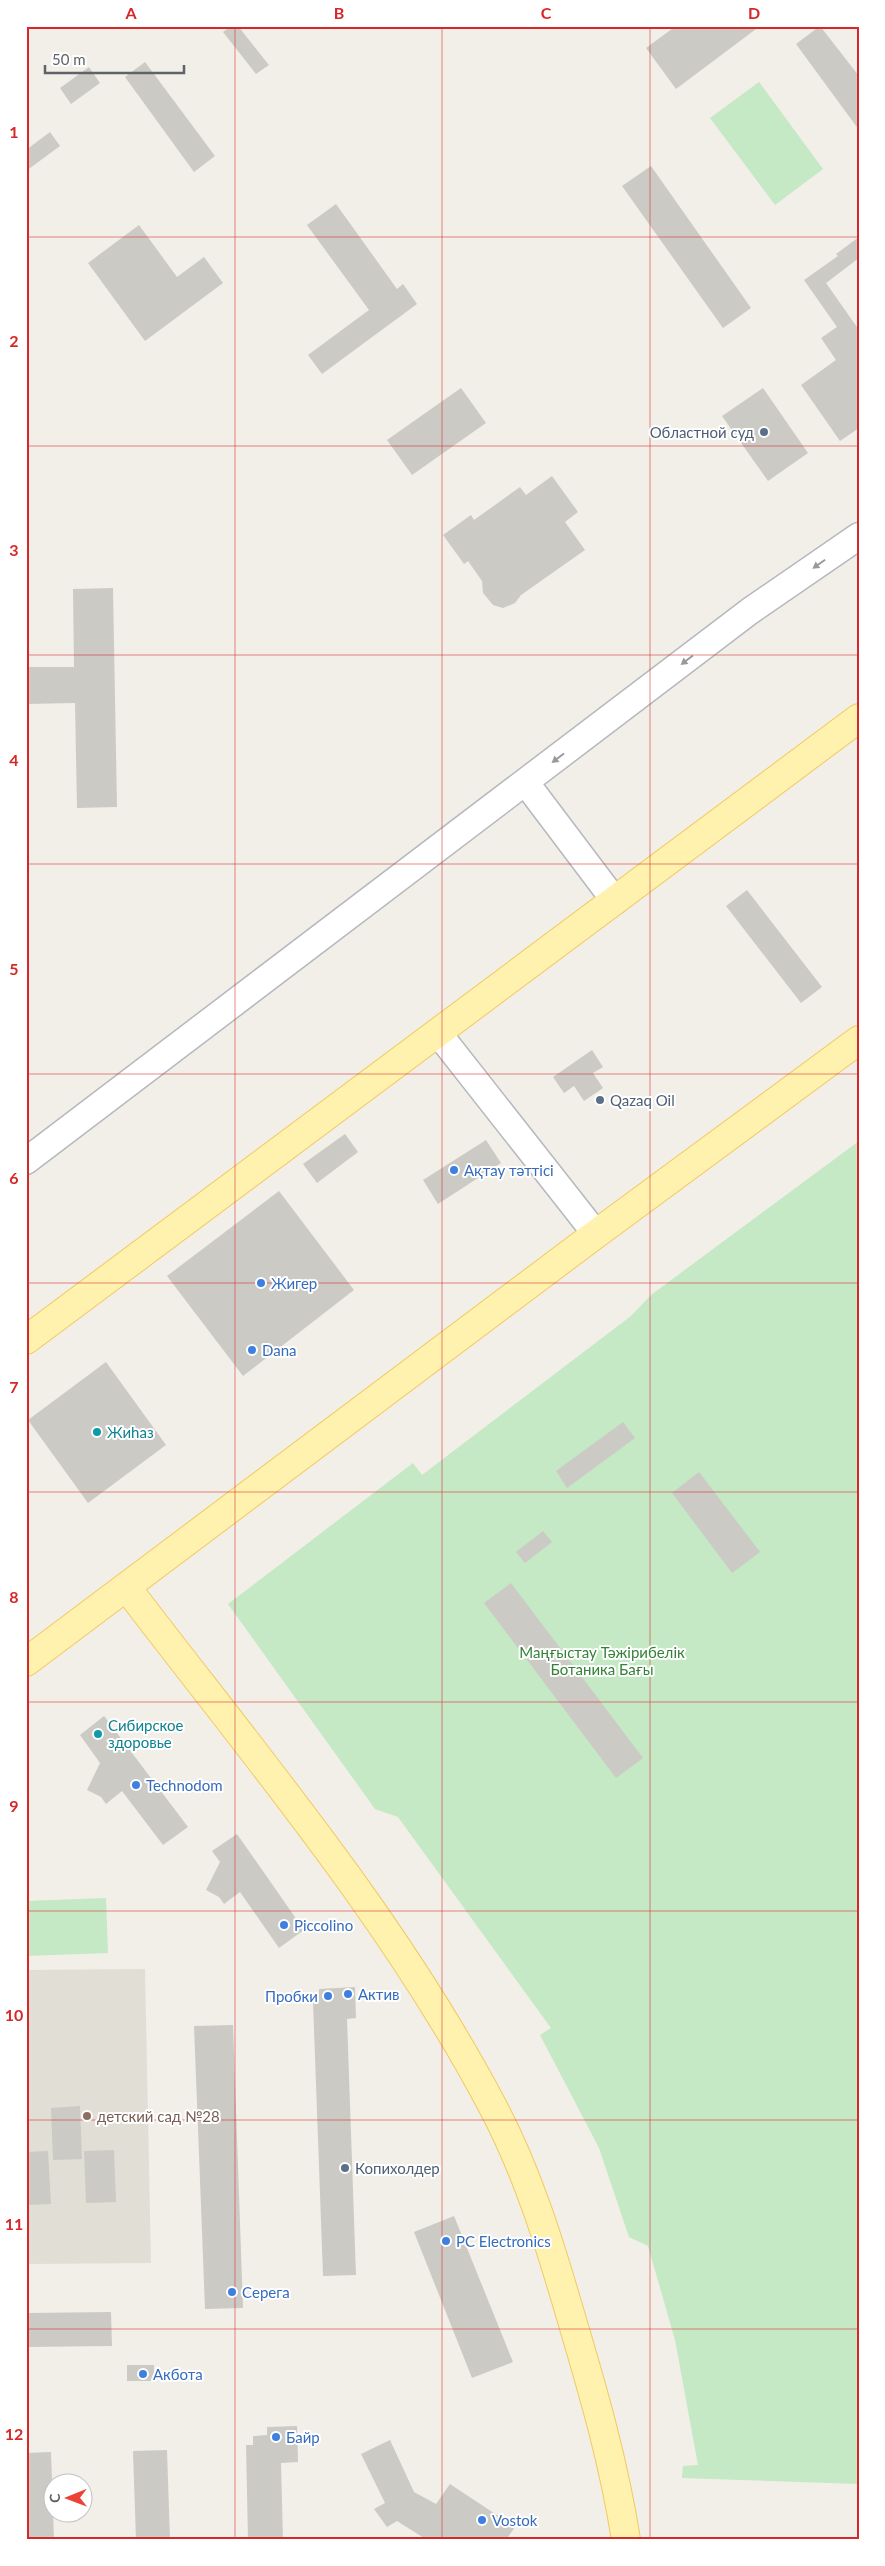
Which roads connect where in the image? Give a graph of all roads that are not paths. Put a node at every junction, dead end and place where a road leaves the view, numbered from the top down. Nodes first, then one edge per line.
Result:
1 (859, 536) edge
2 (859, 718) edge
3 (526, 783) junction
4 (614, 901) junction
5 (438, 1033) junction
6 (859, 1040) edge
7 (26, 1162) edge
8 (596, 1234) junction
9 (26, 1340) edge
10 (127, 1588) junction
11 (26, 1662) edge
12 (626, 2540) edge

1 -> 3 street
2 - 4 main road
3 - 4 street
3 - 7 street
4 - 5 main road
5 - 8 street
5 - 9 main road
6 - 8 main road
8 - 10 main road
10 - 11 main road
10 - 12 main road

